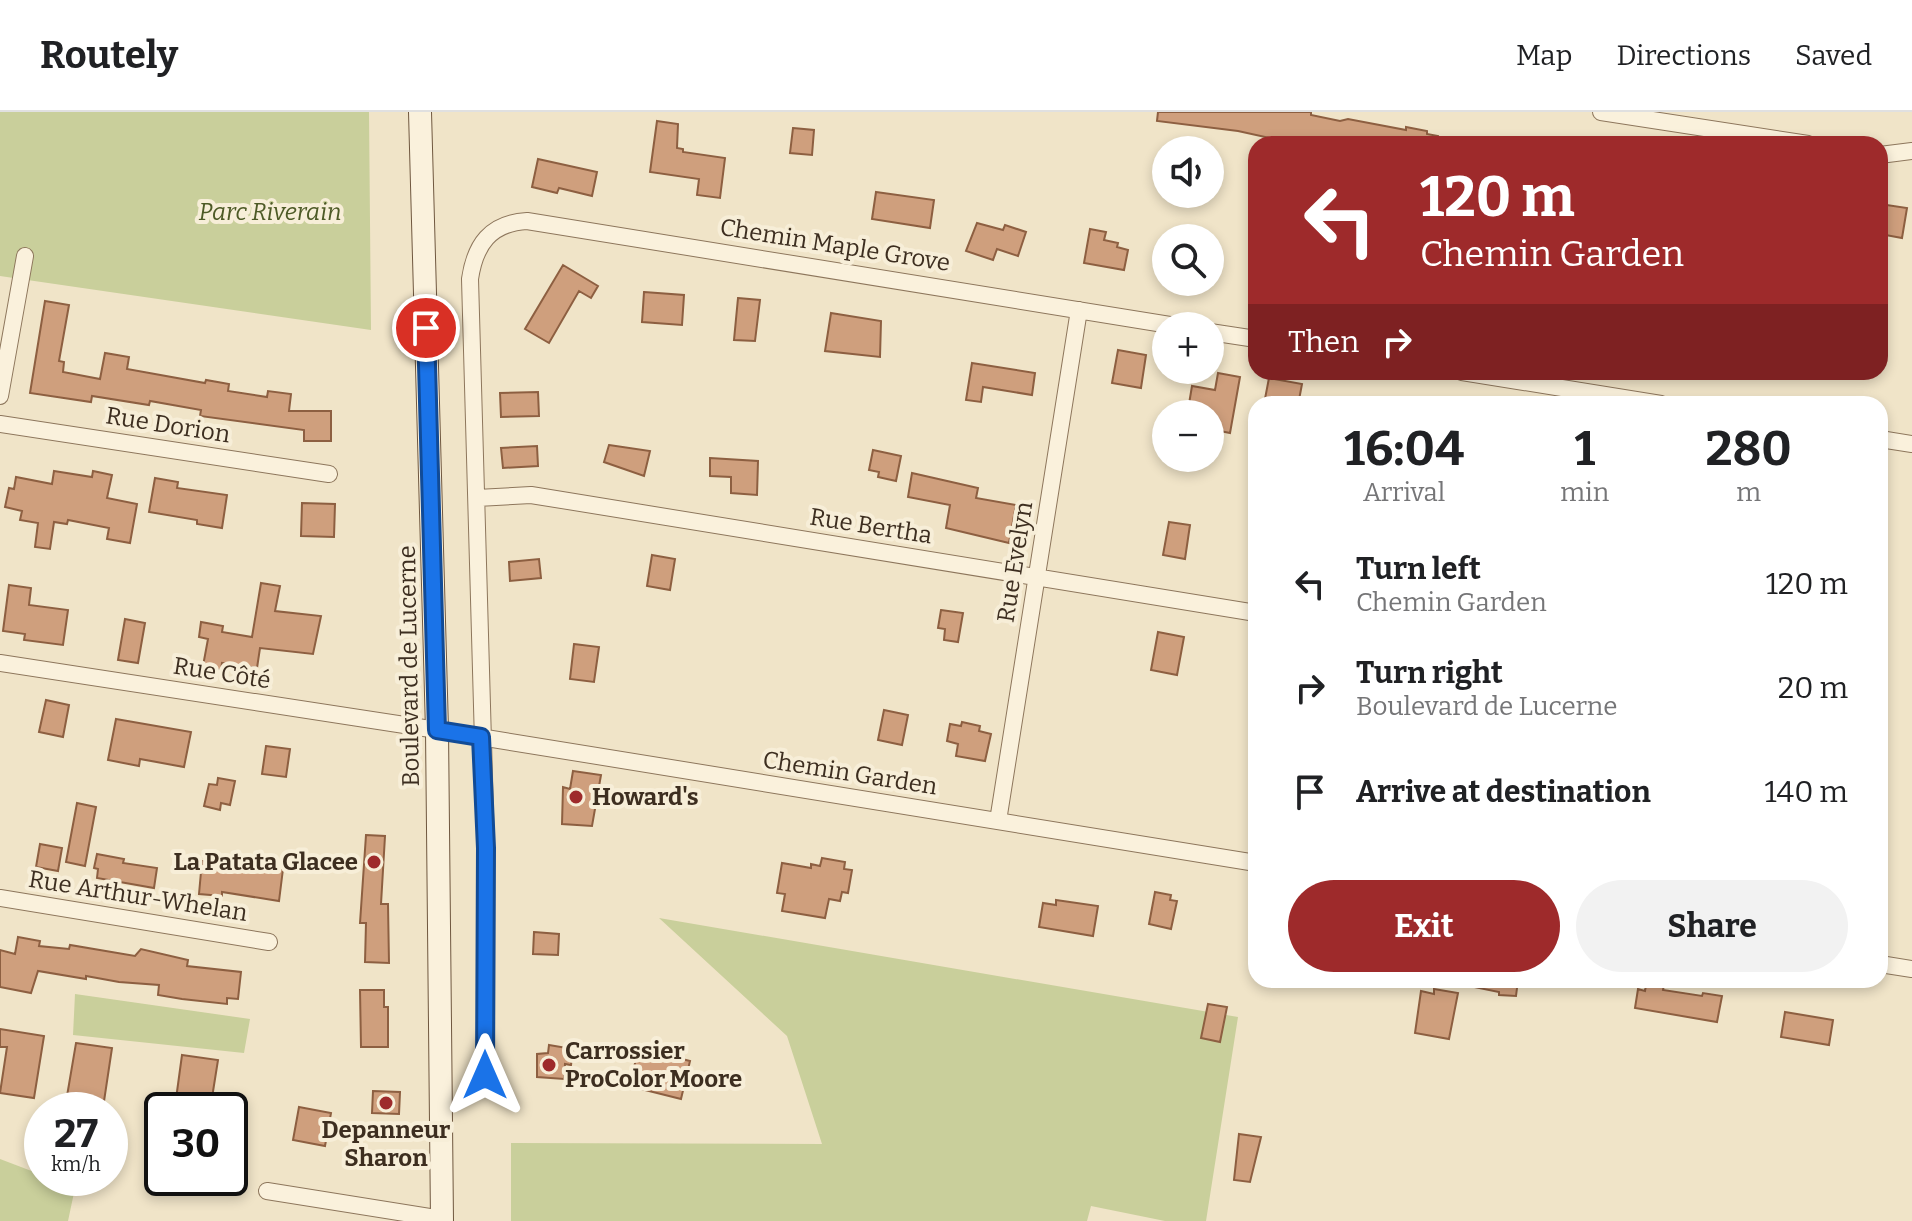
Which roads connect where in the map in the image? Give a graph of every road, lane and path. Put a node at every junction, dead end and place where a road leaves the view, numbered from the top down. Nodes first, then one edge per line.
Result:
1 (420, 112) edge
2 (1601, 112) edge
3 (1756, 136) edge
4 (1912, 151) edge
5 (1888, 155) edge
6 (25, 256) dead end
7 (1079, 310) junction
8 (1152, 322) edge
9 (1224, 334) edge
10 (1248, 338) edge
11 (1512, 380) edge
12 (0, 396) edge
13 (1611, 396) edge
14 (0, 424) edge
15 (1888, 440) edge
16 (1912, 444) edge
17 (329, 474) dead end
18 (477, 498) junction
19 (1037, 577) junction
20 (1248, 612) edge
21 (0, 663) edge
22 (437, 730) junction
23 (481, 737) junction
24 (998, 821) junction
25 (1248, 862) edge
26 (0, 898) edge
27 (269, 942) dead end
28 (1888, 965) edge
29 (1912, 969) edge
30 (485, 1075) dead end
31 (267, 1191) dead end
32 (442, 1220) edge

1 - 22 main road, Boulevard de Lucerne
2 - 3 street
4 - 5 street
6 - 12 street
7 - 8 street, Chemin Maple Grove
7 - 18 street, Chemin Maple Grove
7 - 19 street, Rue Evelyn
9 - 10 street
11 - 13 street
14 - 17 street, Rue Dorion
15 - 16 street
18 - 19 street, Rue Bertha
18 - 23 street
19 - 20 street, Rue Bertha
19 - 24 street, Rue Evelyn
21 - 22 street, Rue Côté
22 - 23 street, Chemin Garden
22 - 32 main road, Boulevard de Lucerne
23 - 24 street, Chemin Garden
23 - 30 street
24 - 25 street, Chemin Garden
26 - 27 street, Rue Arthur-Whelan
28 - 29 street
31 - 32 street

